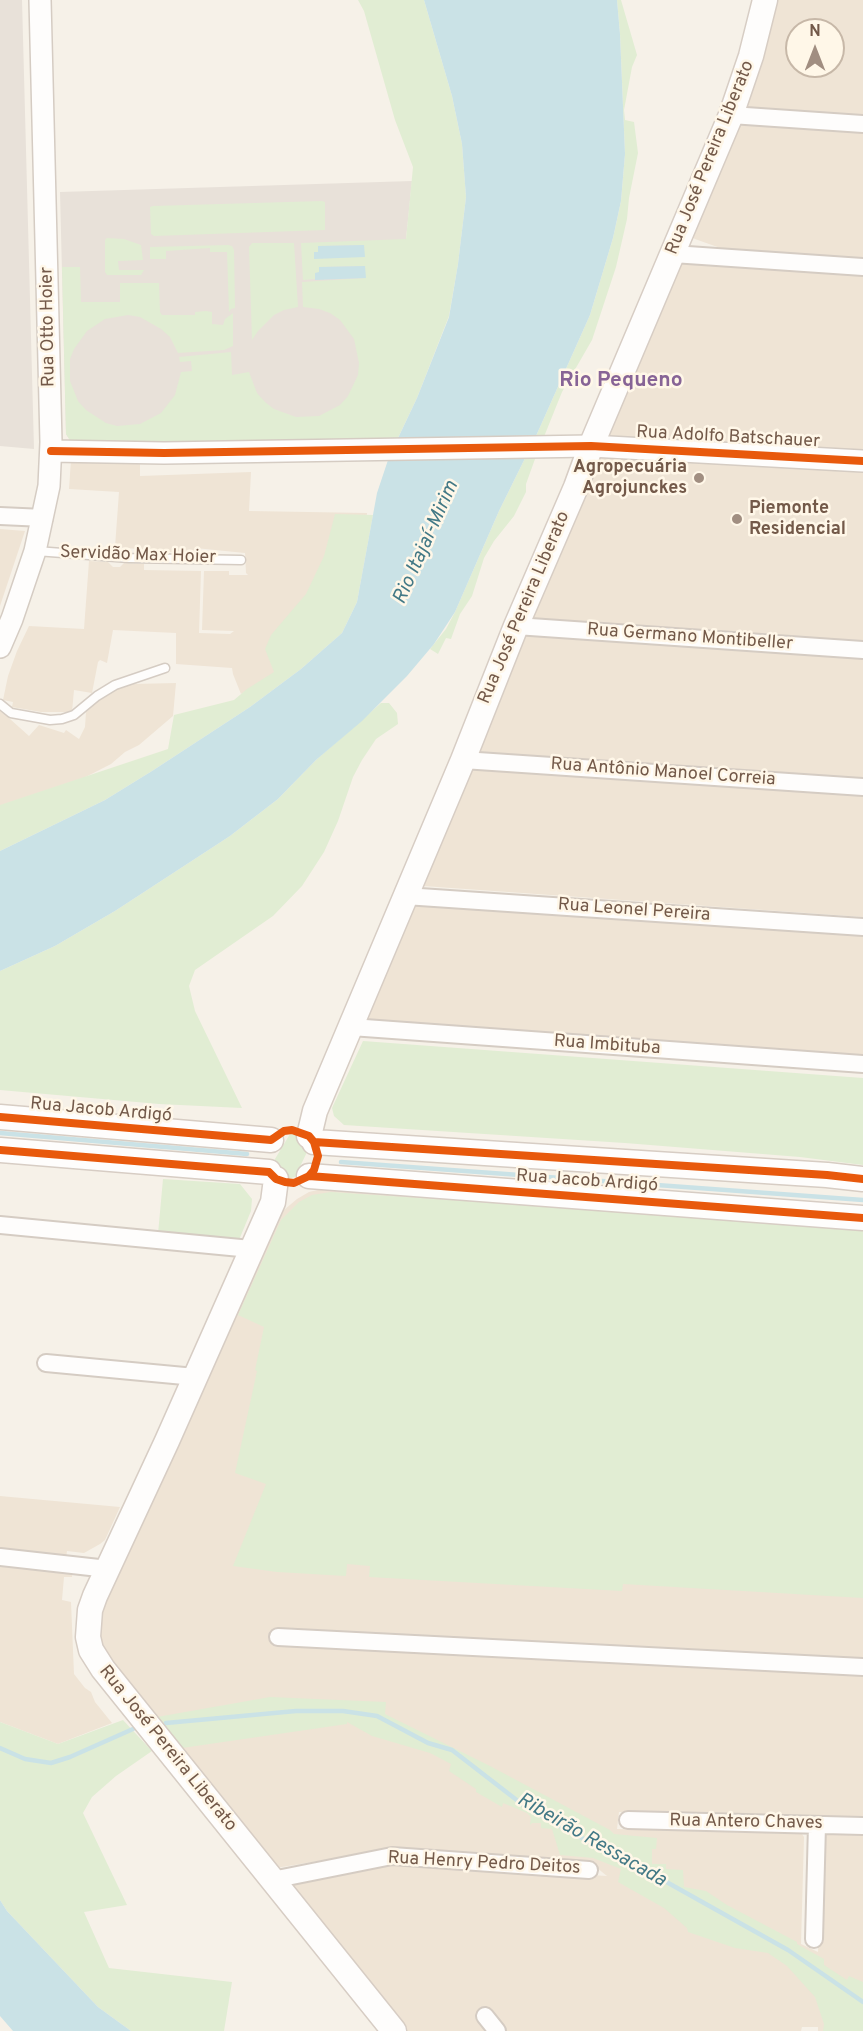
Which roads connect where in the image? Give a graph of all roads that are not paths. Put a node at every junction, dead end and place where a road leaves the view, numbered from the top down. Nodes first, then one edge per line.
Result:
1 (40, 0) edge
2 (765, 0) edge
3 (730, 115) junction
4 (863, 124) edge
5 (673, 254) junction
6 (863, 267) edge
7 (591, 446) junction
8 (51, 451) junction
9 (863, 461) edge
10 (0, 516) edge
11 (44, 518) junction
12 (35, 551) junction
13 (241, 560) dead end
14 (516, 626) junction
15 (1, 644) edge
16 (863, 650) edge
17 (165, 668) dead end
18 (0, 704) edge
19 (462, 760) junction
20 (863, 786) edge
21 (405, 896) junction
22 (863, 927) edge
23 (351, 1027) junction
24 (863, 1064) edge
25 (0, 1117) edge
26 (296, 1137) junction
27 (0, 1150) edge
28 (863, 1179) edge
29 (285, 1182) junction
30 (863, 1218) edge
31 (0, 1225) edge
32 (251, 1249) junction
33 (46, 1363) dead end
34 (195, 1377) junction
35 (0, 1557) edge
36 (108, 1569) junction
37 (278, 1636) dead end
38 (863, 1667) edge
39 (628, 1820) dead end
40 (817, 1825) junction
41 (863, 1826) edge
42 (589, 1870) dead end
43 (272, 1880) junction
44 (814, 1938) dead end
45 (485, 2016) dead end
46 (394, 2031) edge
47 (497, 2031) edge

1 - 8 street, Rua Otto Hoier
2 - 3 main road, Rua José Pereira Liberato
3 - 4 street
3 - 5 main road, Rua José Pereira Liberato
5 - 6 street
5 - 7 main road, Rua José Pereira Liberato
7 - 8 street, Rua Adolfo Batschauer
7 - 9 street, Rua Adolfo Batschauer
7 - 14 main road, Rua José Pereira Liberato
8 - 11 street, Rua Otto Hoier
10 - 11 street
11 - 12 street, Rua Otto Hoier
12 - 13 lane, Servidão Max Hoier
12 - 15 street, Rua Otto Hoier
14 - 16 street, Rua Germano Montibeller
14 - 19 main road, Rua José Pereira Liberato
17 - 18 lane
19 - 20 street, Rua Antônio Manoel Correia
19 - 21 main road, Rua José Pereira Liberato
21 - 22 street, Rua Leonel Pereira
21 - 23 main road, Rua José Pereira Liberato
23 - 24 street, Rua Imbituba
23 - 26 main road, Rua José Pereira Liberato
25 - 26 main road, Rua Jacob Ardigó
26 - 28 main road, Rua Jacob Ardigó
26 - 29 main road
26 - 29 main road
27 - 29 main road, Rua Jacob Ardigó
29 - 30 main road, Rua Jacob Ardigó
29 - 32 main road, Rua José Pereira Liberato
31 - 32 street
32 - 34 main road, Rua José Pereira Liberato
33 - 34 street
34 - 36 main road, Rua José Pereira Liberato
35 - 36 street
36 - 43 main road, Rua José Pereira Liberato
37 - 38 street
39 - 40 street, Rua Antero Chaves
40 - 41 street, Rua Antero Chaves
40 - 44 street
42 - 43 street, Rua Henry Pedro Deitos
43 - 46 main road, Rua José Pereira Liberato
45 - 47 street

